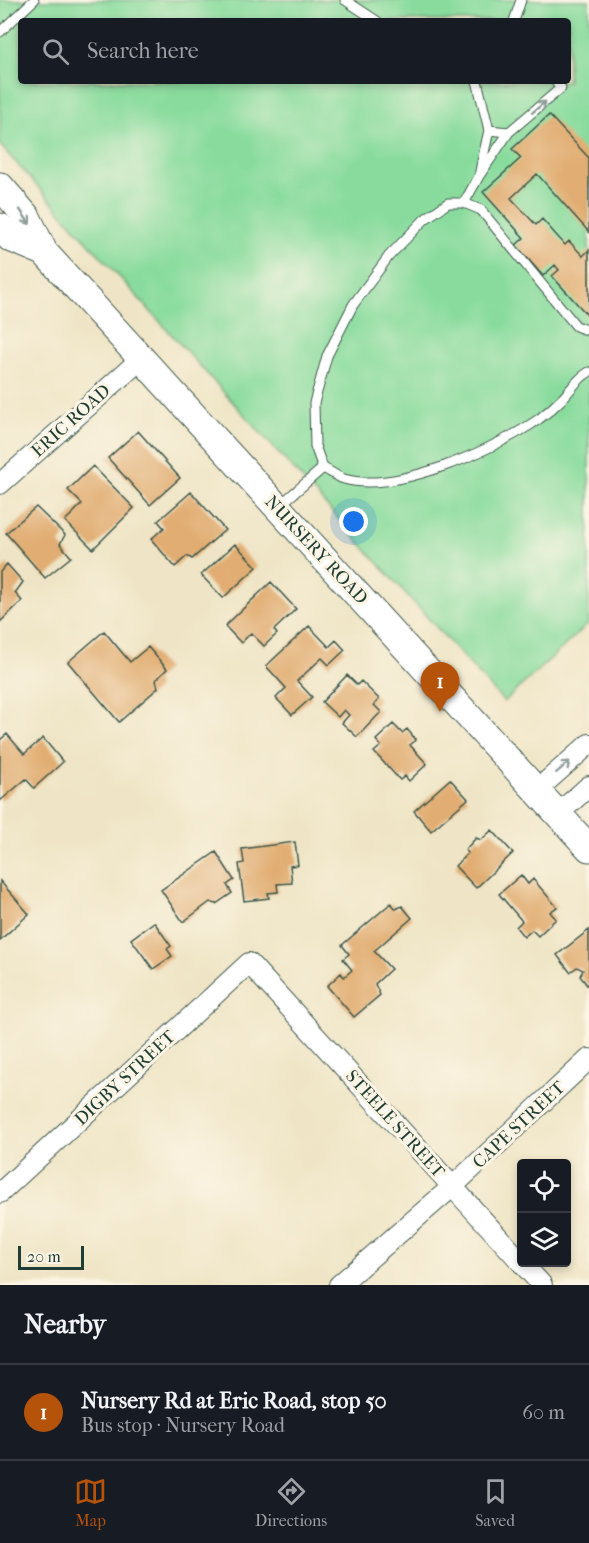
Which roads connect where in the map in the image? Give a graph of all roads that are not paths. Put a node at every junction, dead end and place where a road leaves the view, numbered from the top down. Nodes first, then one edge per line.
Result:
1 (34, 0) edge
2 (345, 0) edge
3 (521, 0) edge
4 (372, 18) edge
5 (515, 18) edge
6 (0, 32) edge
7 (478, 84) edge
8 (558, 84) edge
9 (489, 130) junction
10 (509, 132) junction
11 (478, 176) junction
12 (0, 186) edge
13 (464, 203) junction
14 (0, 227) edge
15 (44, 252) junction
16 (589, 331) edge
17 (141, 359) junction
18 (589, 372) edge
19 (323, 468) junction
20 (0, 484) edge
21 (277, 508) junction
22 (589, 744) edge
23 (589, 786) edge
24 (537, 790) junction
25 (558, 814) junction
26 (589, 848) edge
27 (249, 963) joint
28 (589, 1059) edge
29 (452, 1187) junction
30 (0, 1193) edge
31 (339, 1285) edge
32 (542, 1285) edge

1 - 6 lane
2 - 4 lane
3 - 5 lane
7 - 9 lane
10 -> 8 lane
9 - 10 lane
9 - 11 lane
10 - 11 lane
11 - 13 lane
12 -> 15 main road, NURSERY ROAD
13 - 16 lane
13 - 19 lane
14 - 15 main road, NURSERY ROAD
15 - 17 main road, NURSERY ROAD
17 - 20 street, ERIC ROAD
17 - 21 main road, NURSERY ROAD
18 - 19 lane
19 - 21 lane
21 - 24 main road, NURSERY ROAD
24 -> 22 street
23 - 25 street
24 - 25 main road, NURSERY ROAD
25 - 26 main road, NURSERY ROAD
27 - 29 street, STEELE STREET
27 - 30 street, DIGBY STREET
28 - 29 street, CAPE STREET
29 - 31 street, CAPE STREET
29 - 32 street, STEELE STREET

